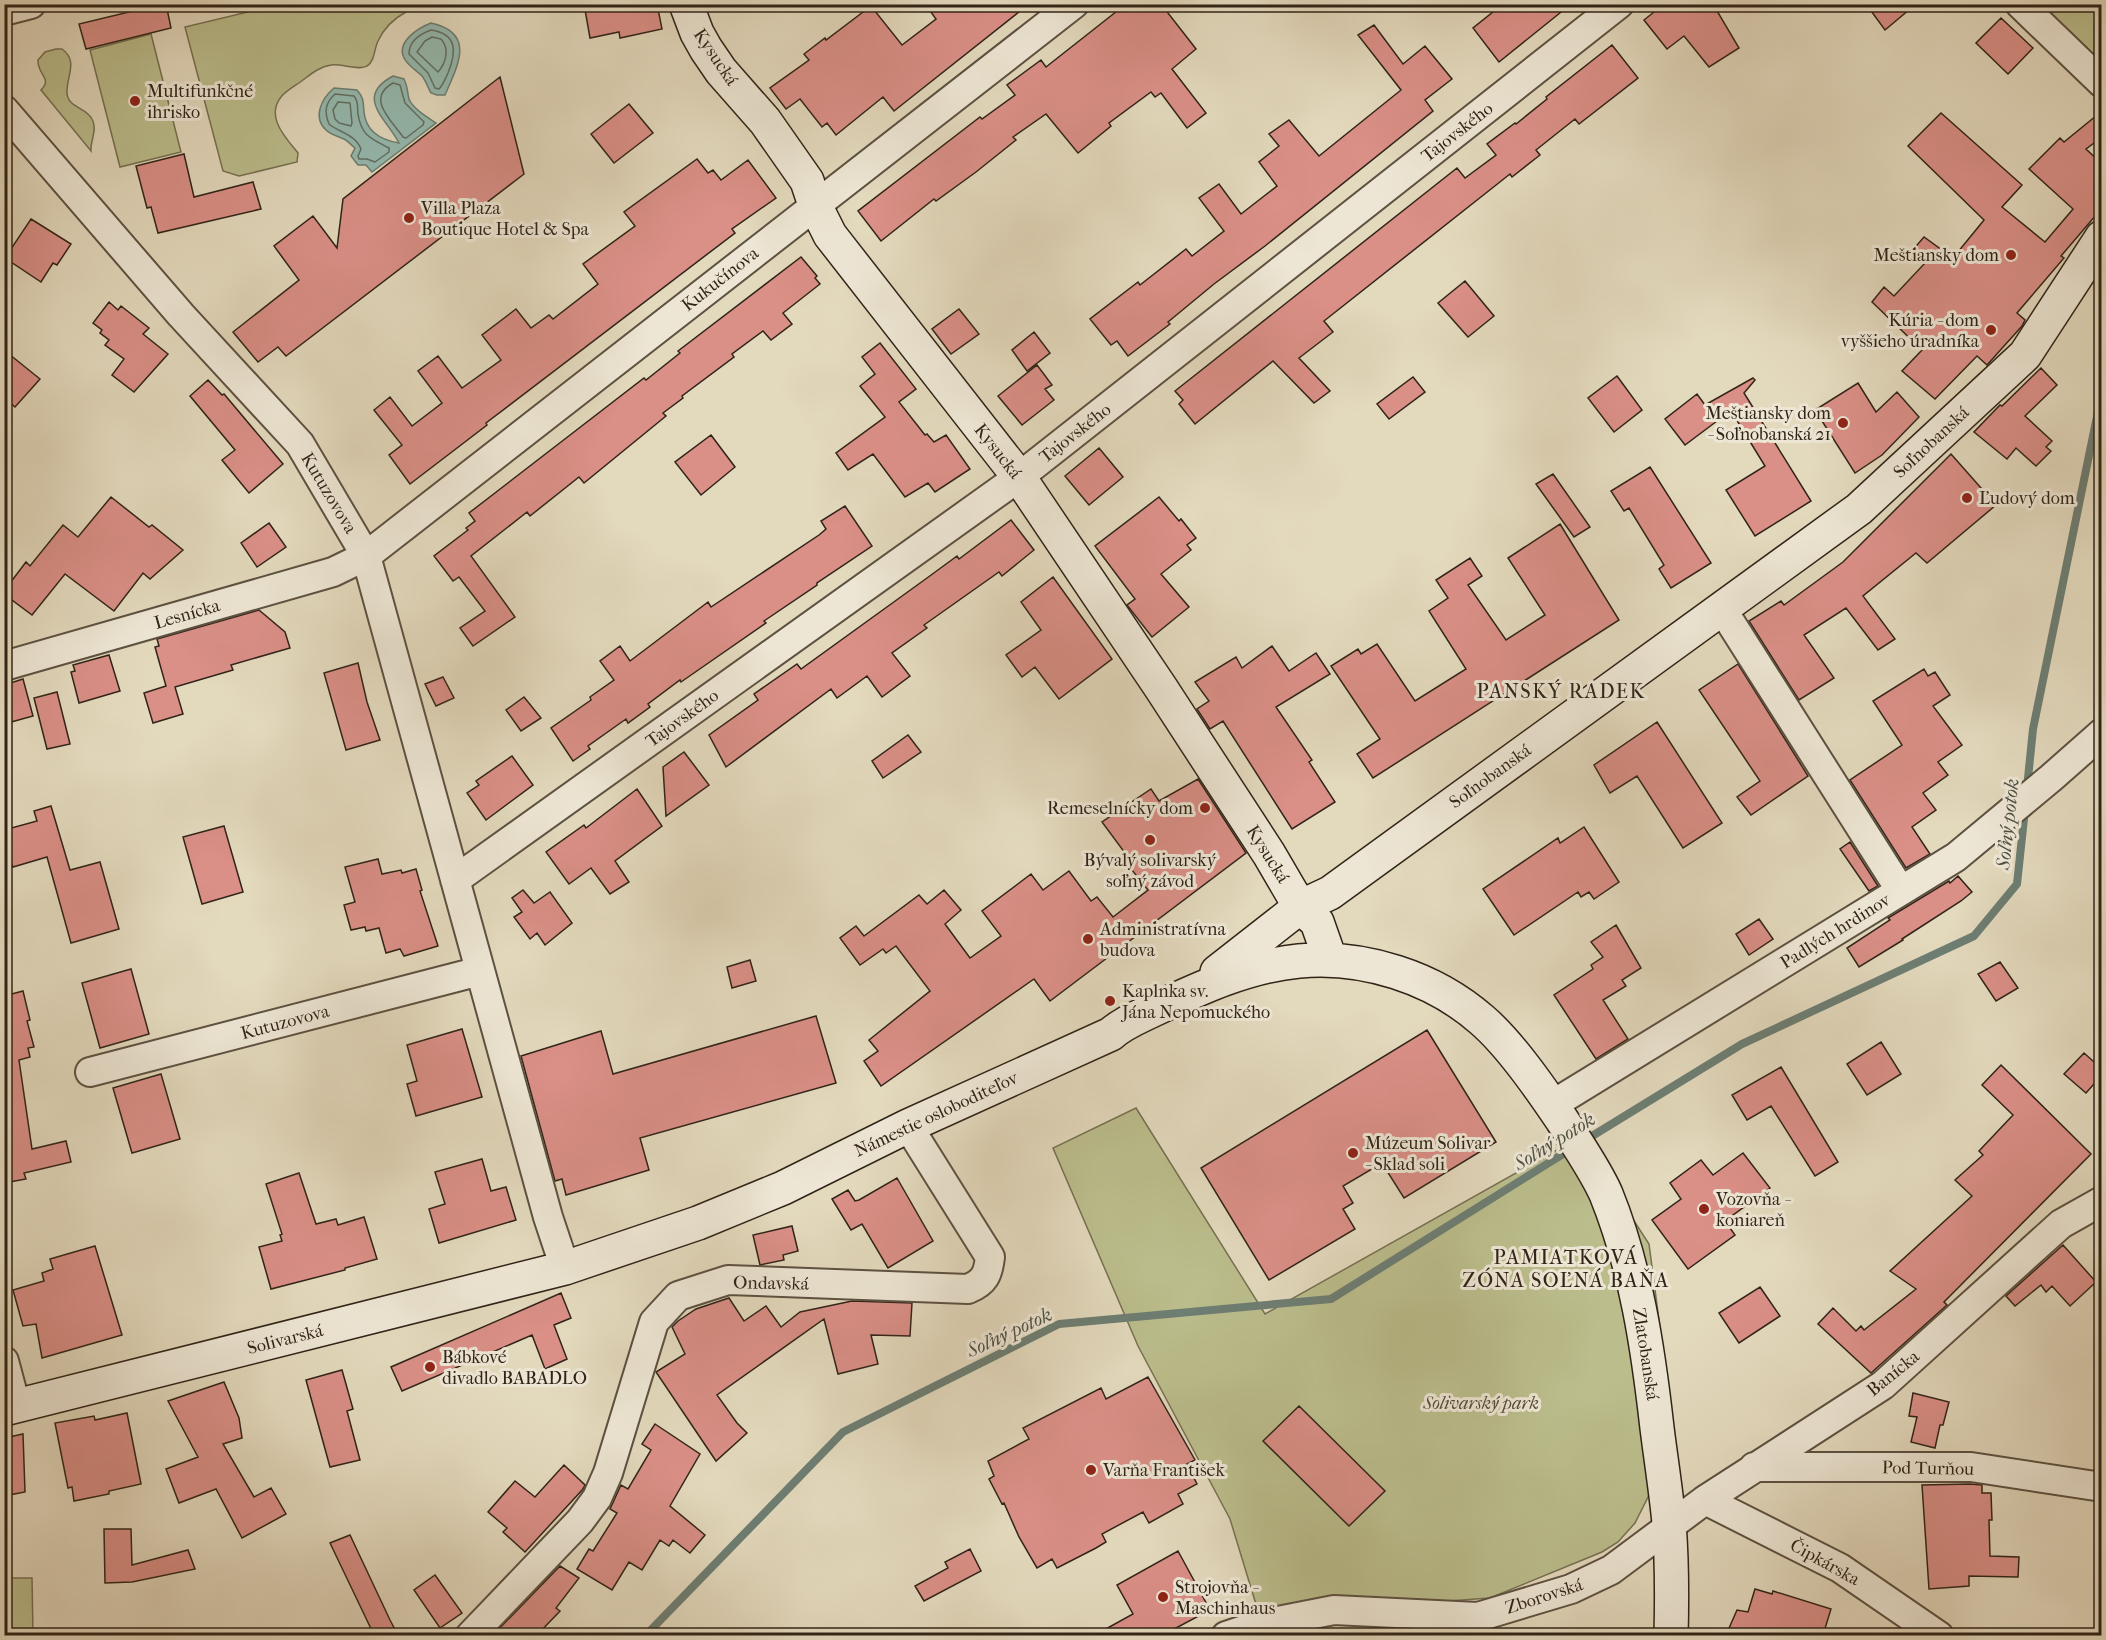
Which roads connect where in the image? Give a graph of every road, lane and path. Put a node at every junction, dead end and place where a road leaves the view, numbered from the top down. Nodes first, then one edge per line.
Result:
1 (31, 4) edge
2 (686, 4) edge
3 (1074, 4) edge
4 (1619, 4) edge
5 (2020, 4) edge
6 (4, 11) edge
7 (2102, 83) edge
8 (4, 110) edge
9 (815, 205) junction
10 (2102, 237) edge
11 (1019, 477) junction
12 (366, 556) junction
13 (1722, 609) junction
14 (4, 666) edge
15 (2102, 733) edge
16 (455, 880) junction
17 (1901, 891) junction
18 (1300, 907) junction
19 (1317, 960) junction
20 (480, 971) junction
21 (1191, 992) junction
22 (90, 1072) dead end
23 (1559, 1116) junction
24 (908, 1126) junction
25 (2102, 1201) edge
26 (565, 1268) junction
27 (4, 1361) edge
28 (10, 1408) edge
29 (1754, 1467) junction
30 (2102, 1487) edge
31 (1705, 1500) junction
32 (1669, 1526) junction
33 (470, 1635) edge
34 (1226, 1635) edge
35 (1671, 1635) edge
36 (1939, 1635) edge

1 - 6 street
2 - 9 street, Kysucká
3 - 9 street, Kukučínova
4 - 11 street, Tajovského
5 - 7 street
8 - 12 street, Kutuzovova
9 - 11 street, Kysucká
9 - 12 street, Kukučínova
10 - 13 street, Soľnobanská
11 - 16 street, Tajovského
11 - 18 street, Kysucká
12 - 14 street, Lesnícka
12 - 16 street, Kutuzovova
13 - 17 street
13 - 18 street, Soľnobanská
15 - 17 street, Padlých hrdinov
16 - 20 street, Kutuzovova
17 - 23 street, Padlých hrdinov
18 - 19 street
18 - 21 street, Soľnobanská
19 - 21 street, Námestie osloboditeľov
19 - 23 street, Zlatobanská
20 - 22 street, Kutuzovova
20 - 26 street, Kutuzovova
21 - 24 street, Námestie osloboditeľov
23 - 32 street, Zlatobanská
24 - 26 street, Námestie osloboditeľov
24 - 33 street, Ondavská
25 - 29 street, Banícka
26 - 28 street, Solivarská
27 - 28 street
29 - 30 street, Pod Turňou
29 - 31 street, Banícka
31 - 32 street, Banícka
31 - 36 street, Čipkárska
32 - 34 street, Zborovská
32 - 35 street, Zlatobanská

